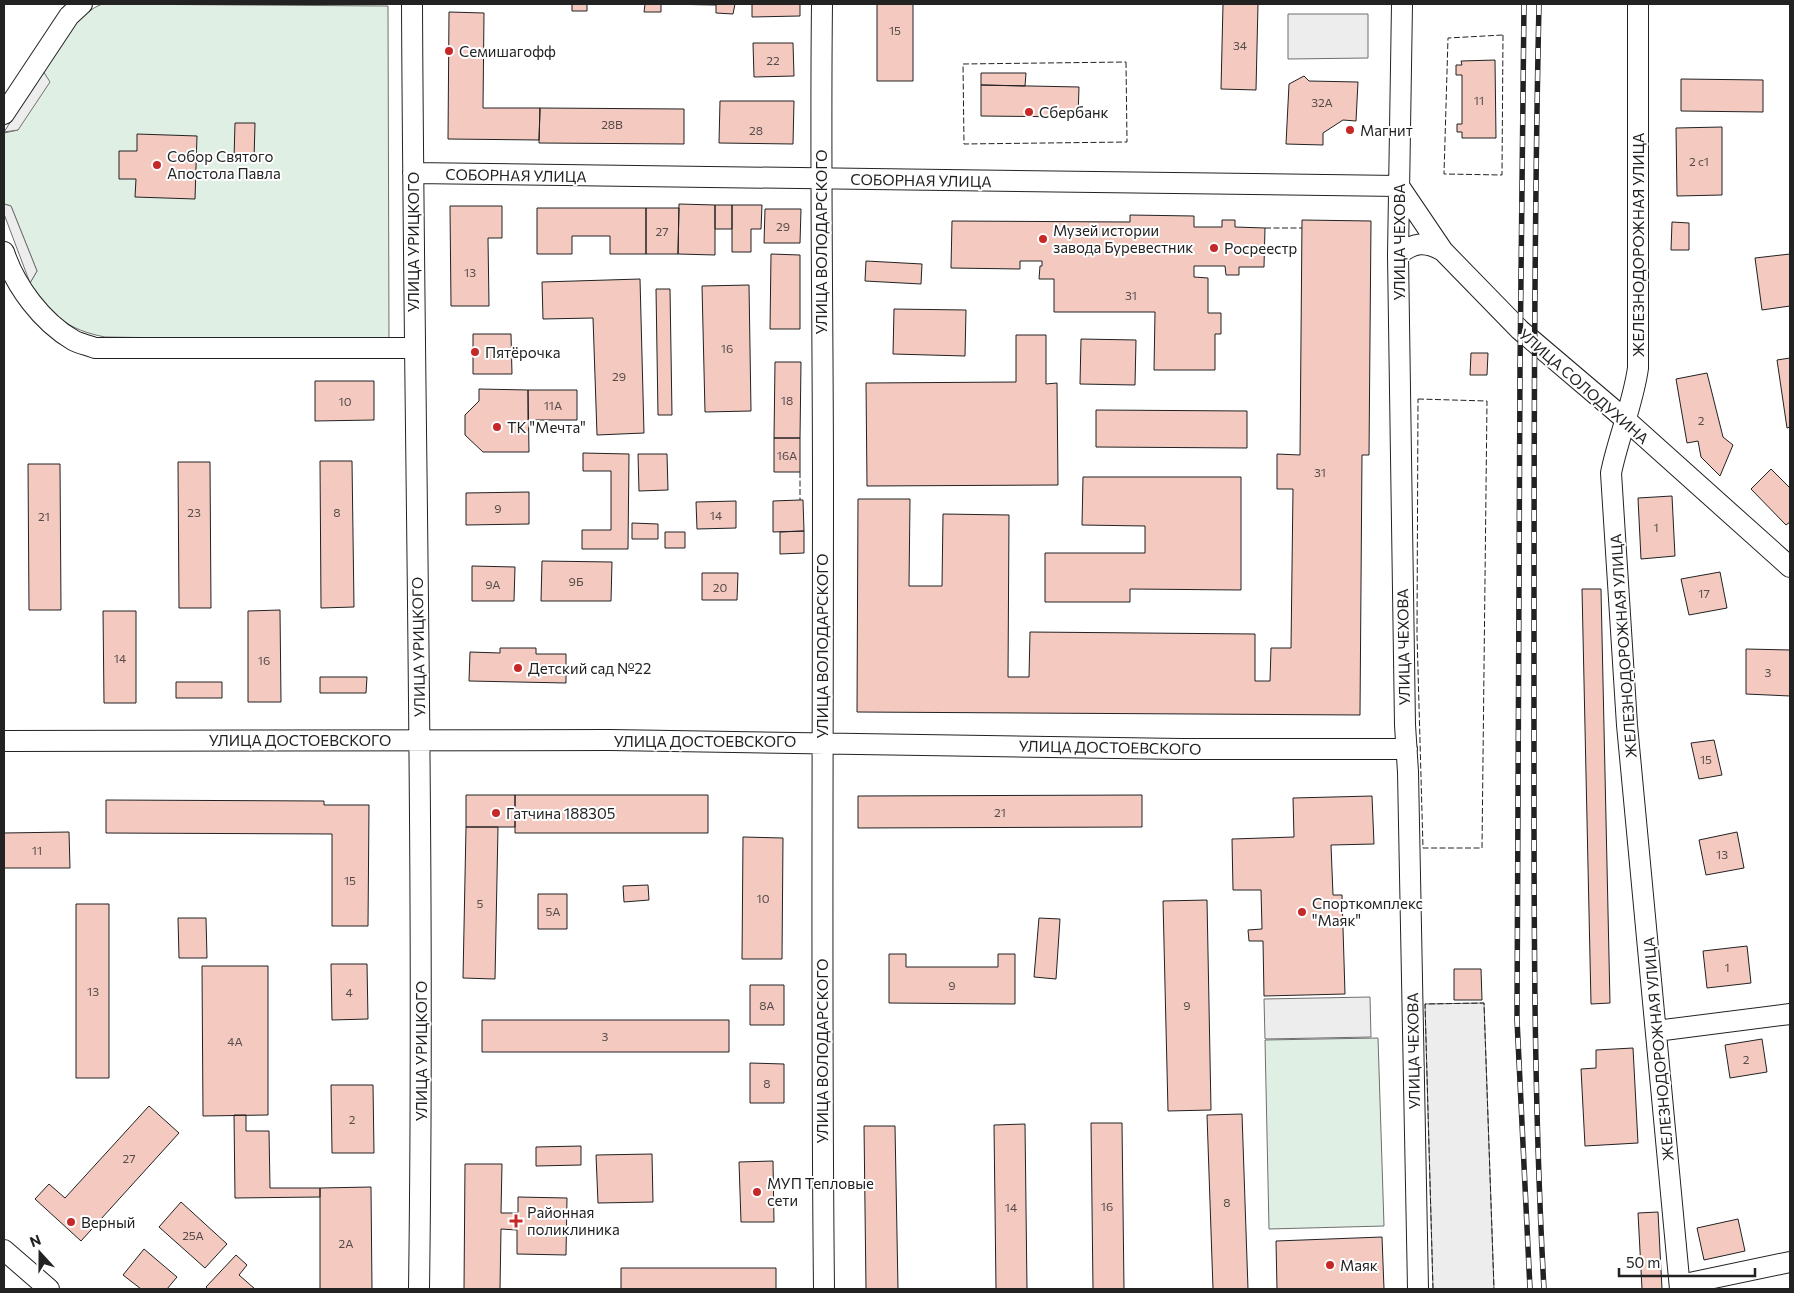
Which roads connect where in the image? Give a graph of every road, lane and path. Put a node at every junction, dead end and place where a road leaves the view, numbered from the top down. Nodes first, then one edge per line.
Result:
1 (82, 4) edge
2 (412, 4) edge
3 (822, 4) edge
4 (1402, 4) edge
5 (1638, 4) edge
6 (4, 114) edge
7 (413, 173) junction
8 (820, 178) junction
9 (1398, 186) junction
10 (1443, 251) junction
11 (4, 252) edge
12 (1398, 255) junction
13 (414, 348) junction
14 (1626, 420) junction
15 (1790, 567) edge
16 (419, 740) junction
17 (4, 741) edge
18 (821, 742) junction
19 (1407, 749) junction
20 (1790, 1014) edge
21 (1656, 1031) junction
22 (4, 1250) edge
23 (1790, 1262) edge
24 (1680, 1287) edge
25 (48, 1289) edge
26 (419, 1289) edge
27 (824, 1289) edge
28 (1418, 1289) edge

1 - 6 street
2 - 7 street, УЛИЦА УРИЦКОГО
3 - 8 street, УЛИЦА ВОЛОДАРСКОГО
4 - 9 street, УЛИЦА ЧЕХОВА
5 - 14 street, ЖЕЛЕЗНОДОРОЖНАЯ УЛИЦА
7 - 8 street, СОБОРНАЯ УЛИЦА
7 - 13 street, УЛИЦА УРИЦКОГО
8 - 9 street, СОБОРНАЯ УЛИЦА
8 - 18 street, УЛИЦА ВОЛОДАРСКОГО
9 - 10 street, УЛИЦА СОЛОДУХИНА
9 - 12 street, УЛИЦА ЧЕХОВА
10 - 12 street
10 - 14 street, УЛИЦА СОЛОДУХИНА
11 - 13 street
12 - 19 street, УЛИЦА ЧЕХОВА
13 - 16 street, УЛИЦА УРИЦКОГО
14 - 15 street, УЛИЦА СОЛОДУХИНА
14 - 21 street, ЖЕЛЕЗНОДОРОЖНАЯ УЛИЦА
16 - 17 street, УЛИЦА ДОСТОЕВСКОГО
16 - 18 street, УЛИЦА ДОСТОЕВСКОГО
16 - 26 street, УЛИЦА УРИЦКОГО
18 - 19 street, УЛИЦА ДОСТОЕВСКОГО
18 - 27 street, УЛИЦА ВОЛОДАРСКОГО
19 - 28 street, УЛИЦА ЧЕХОВА
20 - 21 street
21 - 24 street, ЖЕЛЕЗНОДОРОЖНАЯ УЛИЦА
22 - 25 street
23 - 24 street

